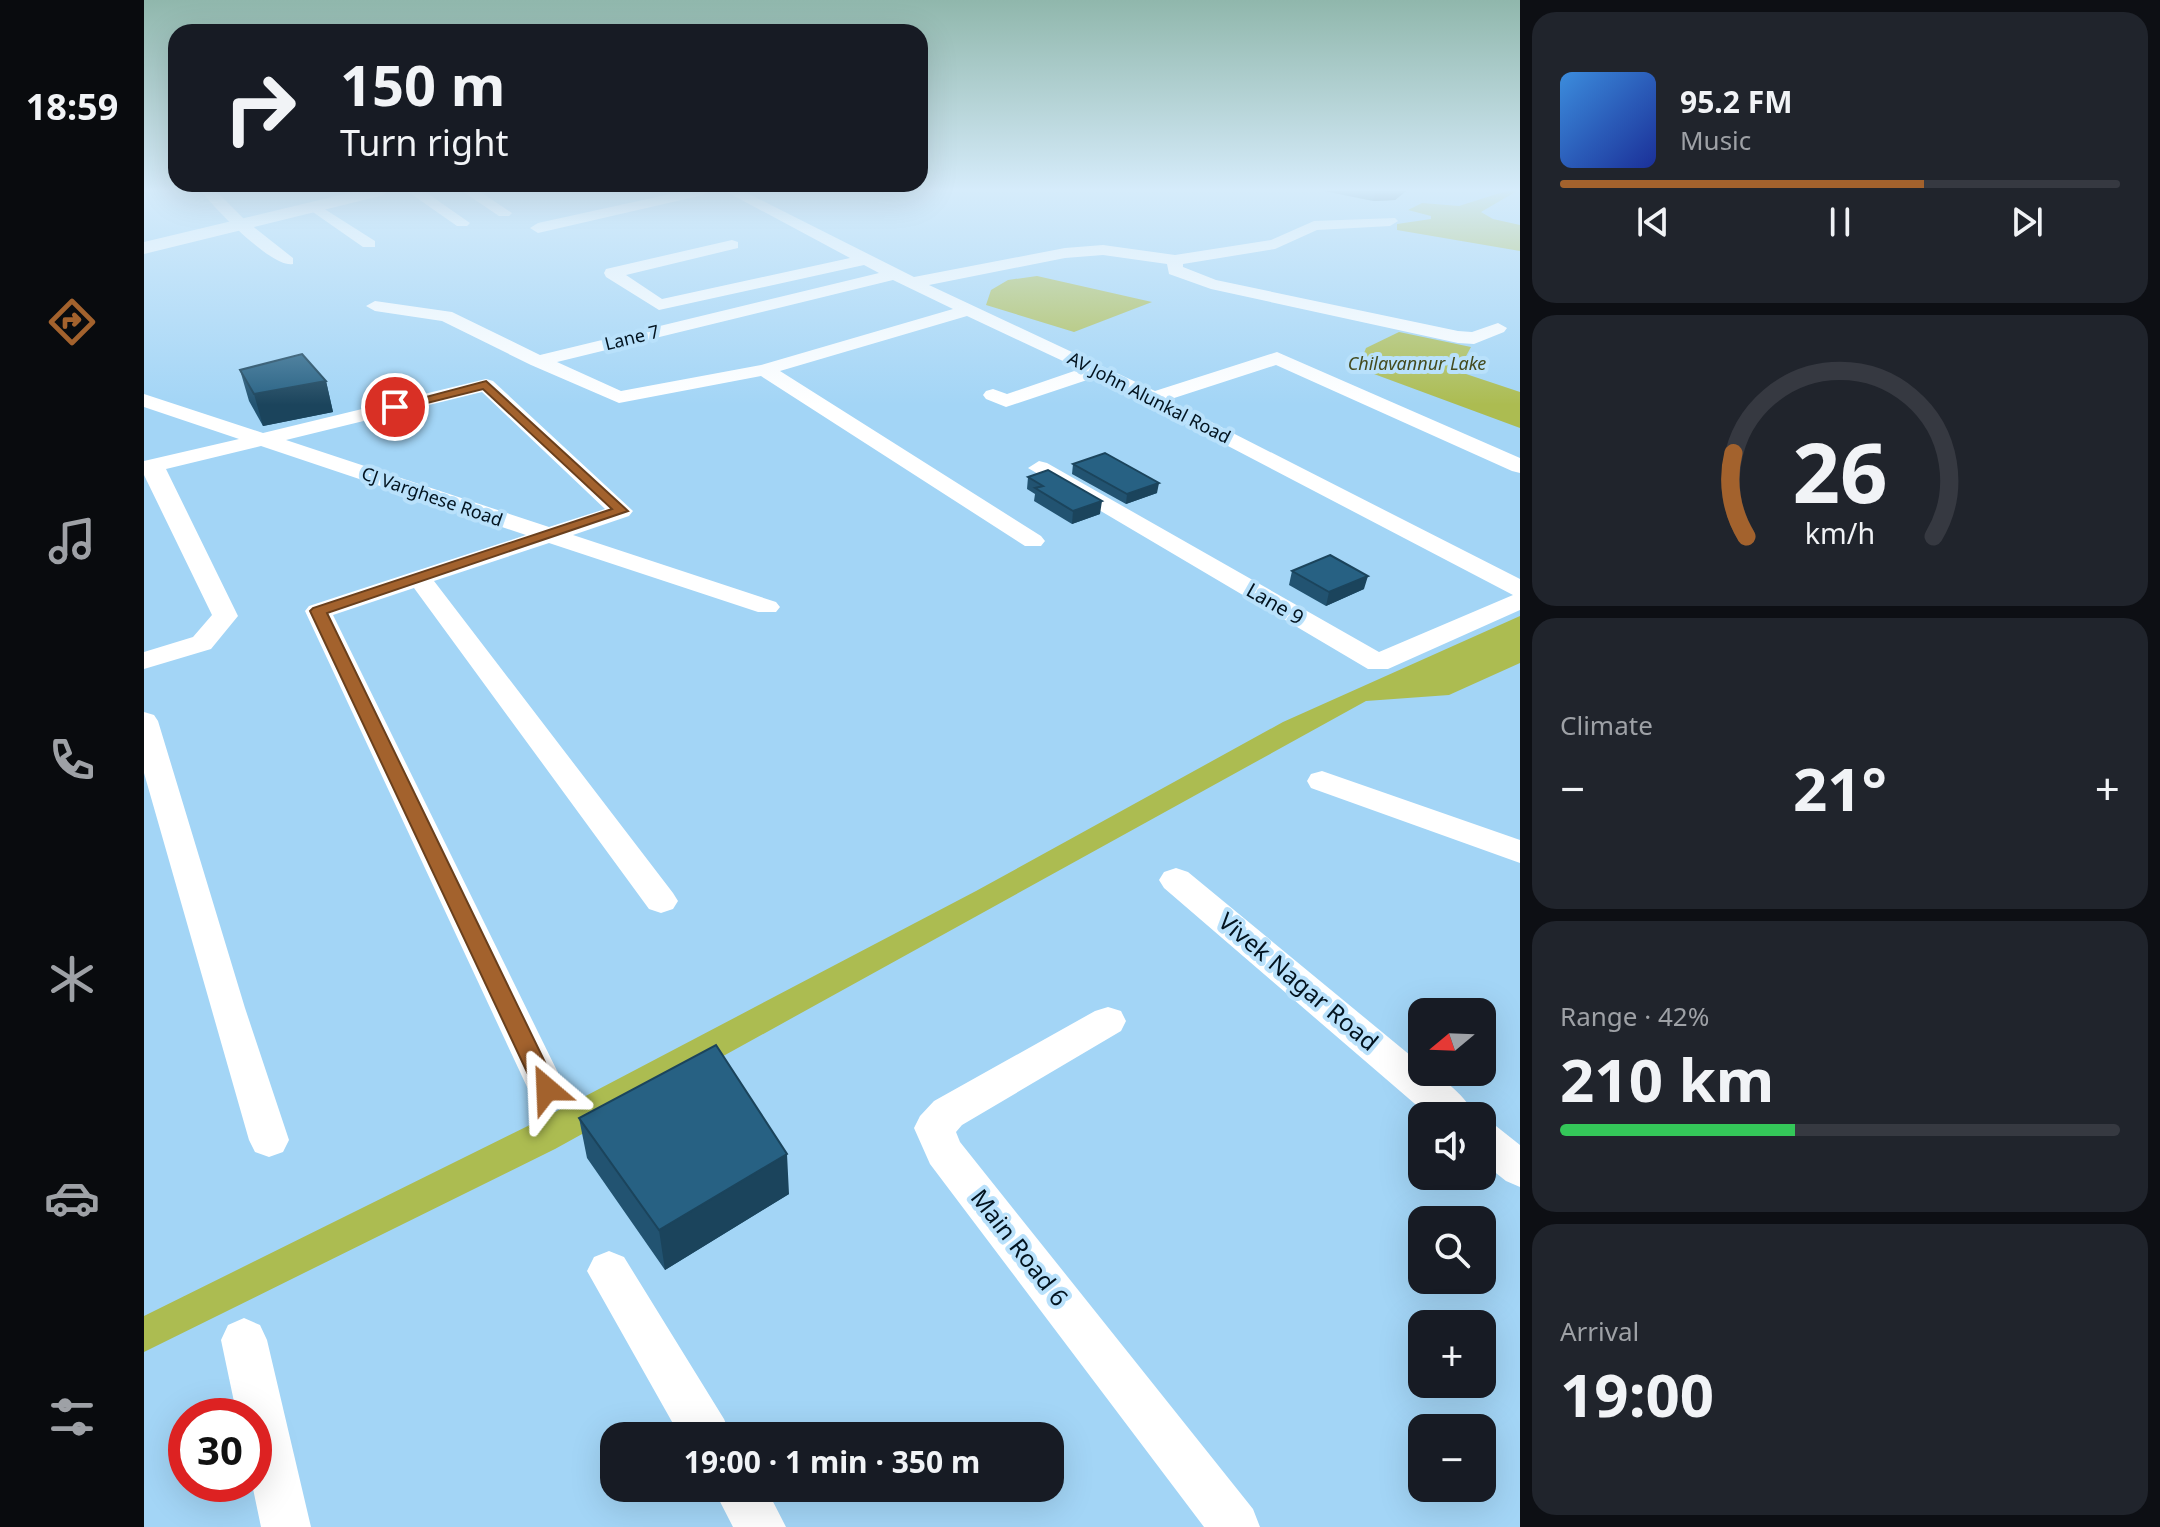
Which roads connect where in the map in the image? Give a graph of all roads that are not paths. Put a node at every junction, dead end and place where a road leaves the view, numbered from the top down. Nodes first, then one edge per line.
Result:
1 (658, 262) edge
2 (853, 262) edge
3 (874, 262) edge
4 (1005, 262) edge
5 (1175, 262) edge
6 (904, 278) junction
7 (375, 306) dead end
8 (968, 310) junction
9 (1498, 328) dead end
10 (538, 361) junction
11 (764, 370) junction
12 (1097, 370) junction
13 (730, 379) dead end
14 (993, 395) dead end
15 (1153, 398) junction
16 (144, 400) edge
17 (262, 439) junction
18 (1520, 466) edge
19 (148, 467) edge
20 (1039, 468) dead end
21 (547, 535) junction
22 (1033, 541) dead end
23 (420, 579) junction
24 (1520, 589) edge
25 (1520, 601) edge
26 (767, 607) dead end
27 (144, 661) edge
28 (144, 721) edge
29 (1322, 781) dead end
30 (1520, 852) edge
31 (1176, 880) dead end
32 (661, 901) dead end
33 (1108, 1021) dead end
34 (547, 1089) dead end
35 (1439, 1102) edge
36 (269, 1140) dead end
37 (1496, 1149) edge
38 (1520, 1169) edge
39 (609, 1271) dead end
40 (244, 1340) dead end
41 (699, 1422) edge
42 (746, 1502) edge
43 (286, 1527) edge
44 (761, 1527) edge
45 (1235, 1527) edge

1 - 2 street
3 - 6 street, AV John Alunkal Road
4 - 6 street, Lane 7
5 - 9 street
6 - 8 street, AV John Alunkal Road
6 - 10 street, Lane 7
7 - 10 street
8 - 11 street
8 - 12 street, AV John Alunkal Road
10 - 11 street
11 - 13 street
11 - 22 street
12 - 14 street
12 - 15 street, AV John Alunkal Road
15 - 18 street
15 - 24 street, AV John Alunkal Road
16 - 17 street, CJ Varghese Road
17 - 19 street
17 - 21 street, CJ Varghese Road
17 - 21 street
19 - 27 street
20 - 25 street, Lane 9
21 - 23 street
21 - 26 street, CJ Varghese Road
23 - 32 street
23 - 34 street
28 - 36 street
29 - 30 street
31 - 35 street, Vivek Nagar Road
33 - 45 street, Main Road 6
37 - 38 street
39 - 41 street
40 - 43 street
42 - 44 street

